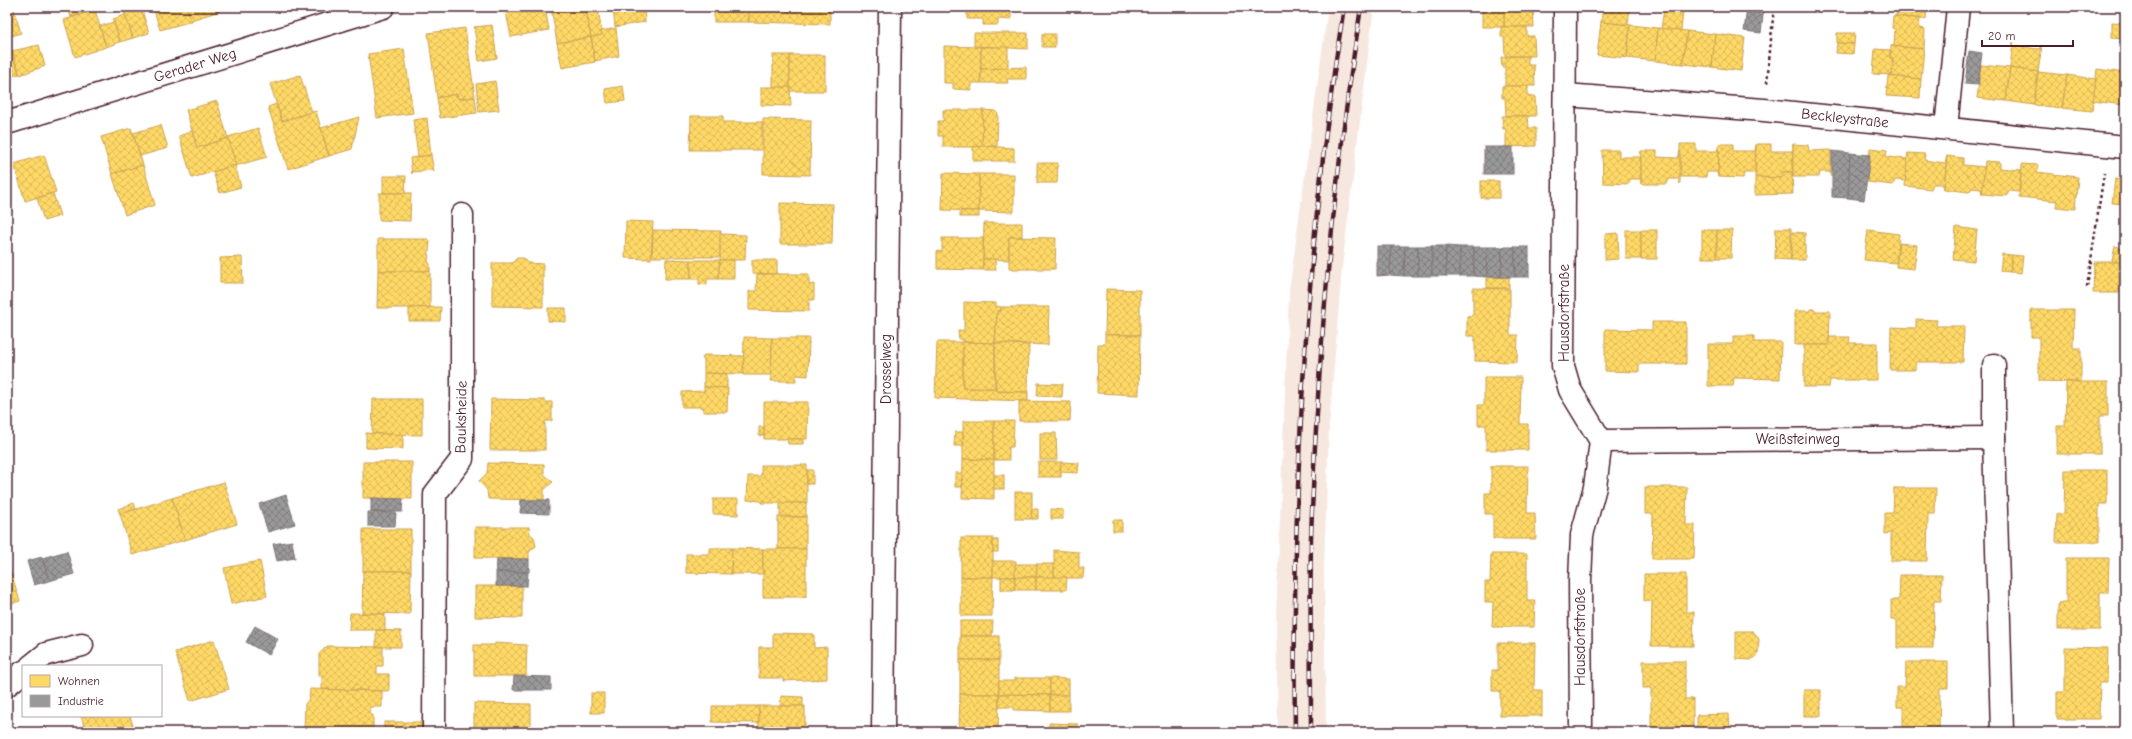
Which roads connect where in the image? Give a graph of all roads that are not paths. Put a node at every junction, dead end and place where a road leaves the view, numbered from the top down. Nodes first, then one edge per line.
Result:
1 (383, 7) edge
2 (890, 7) edge
3 (1565, 7) edge
4 (1958, 7) edge
5 (1565, 95) junction
6 (7, 123) edge
7 (1946, 128) junction
8 (2125, 147) edge
9 (462, 214) dead end
10 (1994, 365) dead end
11 (1994, 438) junction
12 (1602, 441) junction
13 (82, 645) dead end
14 (32, 665) edge
15 (22, 673) edge
16 (7, 685) edge
17 (1581, 728) dead end
18 (434, 732) edge
19 (883, 732) edge
20 (2002, 732) edge

1 - 6 street, Gerader Weg
2 - 19 street, Drosselweg
3 - 5 street, Hausdorfstraße
4 - 7 street
5 - 7 street, Beckleystraße
5 - 12 street, Hausdorfstraße
7 - 8 street, Beckleystraße
9 - 18 street, Bauksheide
10 - 11 street
11 - 12 street, Weißsteinweg
11 - 20 street
12 - 17 street, Hausdorfstraße
13 - 14 street
15 - 16 street

